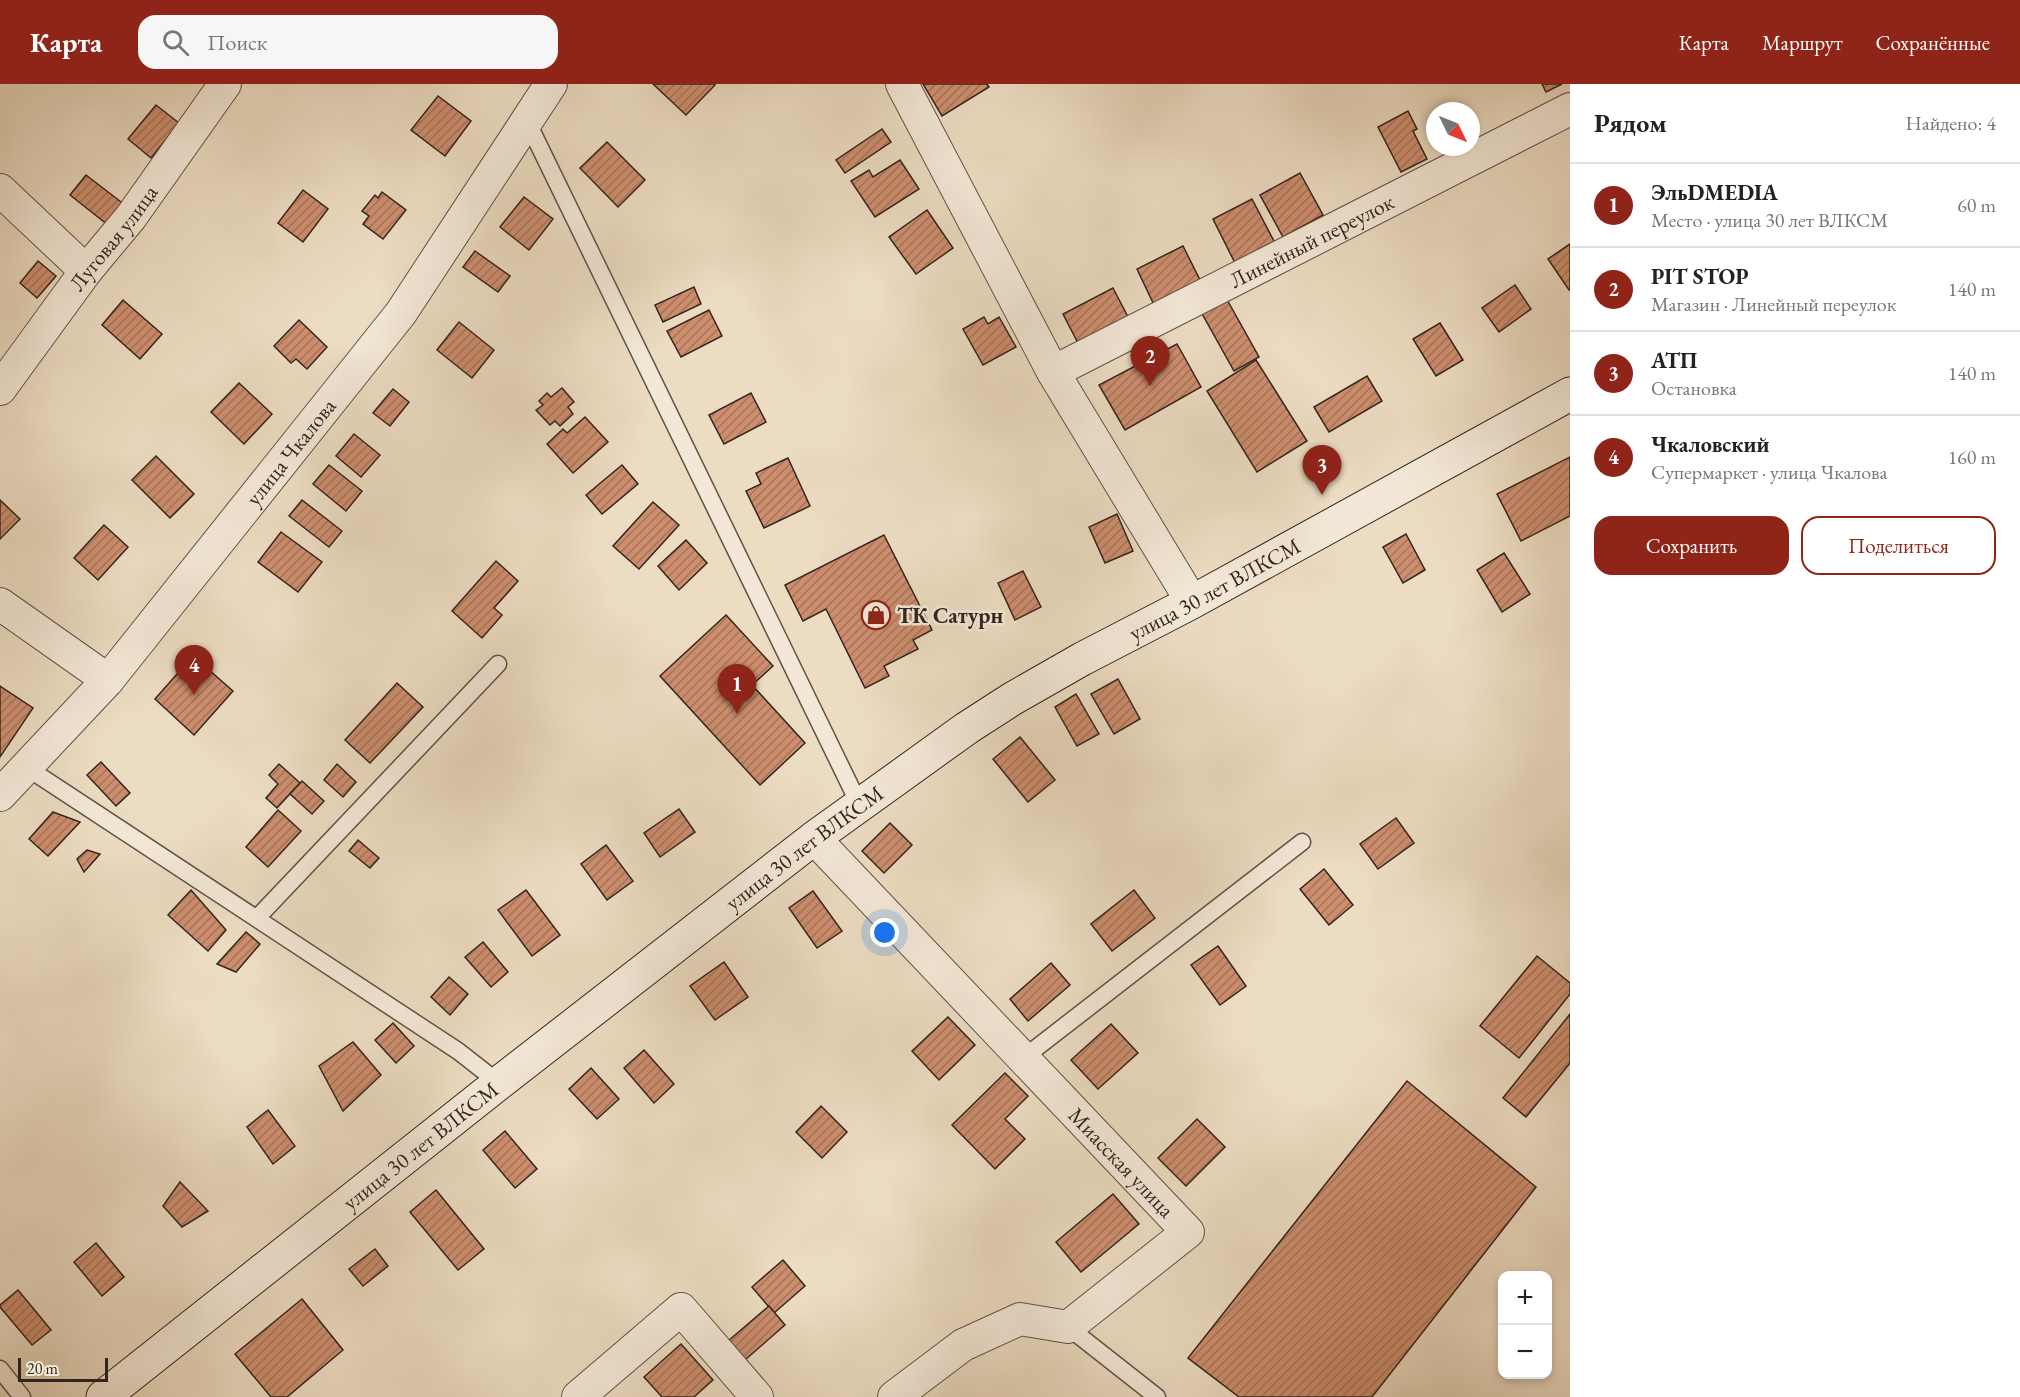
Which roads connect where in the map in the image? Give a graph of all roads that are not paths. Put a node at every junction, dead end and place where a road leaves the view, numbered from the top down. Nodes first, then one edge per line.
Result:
1 (225, 84) edge
2 (550, 84) edge
3 (902, 84) edge
4 (1570, 109) edge
5 (526, 121) junction
6 (0, 190) edge
7 (86, 271) junction
8 (1053, 372) junction
9 (0, 389) edge
10 (1570, 394) edge
11 (1192, 602) junction
12 (0, 604) edge
13 (498, 664) dead end
14 (108, 680) junction
15 (26, 767) junction
16 (0, 795) edge
17 (860, 806) junction
18 (814, 838) junction
19 (1302, 842) dead end
20 (257, 918) junction
21 (1022, 1059) junction
22 (499, 1083) junction
23 (1068, 1327) junction
24 (0, 1369) edge
25 (22, 1397) edge
26 (103, 1397) edge
27 (578, 1397) edge
28 (757, 1397) edge
29 (894, 1397) edge
30 (1158, 1397) edge

1 - 7 street, Луговая улица
2 - 5 street, улица Чкалова
3 - 8 street
4 - 8 street, Линейный переулок
5 - 14 street, улица Чкалова
5 - 17 lane
6 - 7 street
7 - 9 street, Луговая улица
8 - 11 street
10 - 11 main road, улица 30 лет ВЛКСМ
11 - 17 main road, улица 30 лет ВЛКСМ
12 - 14 street
13 - 20 lane
14 - 15 street, улица Чкалова
15 - 16 street, улица Чкалова
15 - 20 lane
17 - 18 main road, улица 30 лет ВЛКСМ
18 - 21 street, Миасская улица
18 - 22 main road, улица 30 лет ВЛКСМ
19 - 21 lane
20 - 22 lane
21 - 23 street, Миасская улица
22 - 26 main road, улица 30 лет ВЛКСМ
23 - 29 street
23 - 30 lane
24 - 25 lane
27 - 28 street

